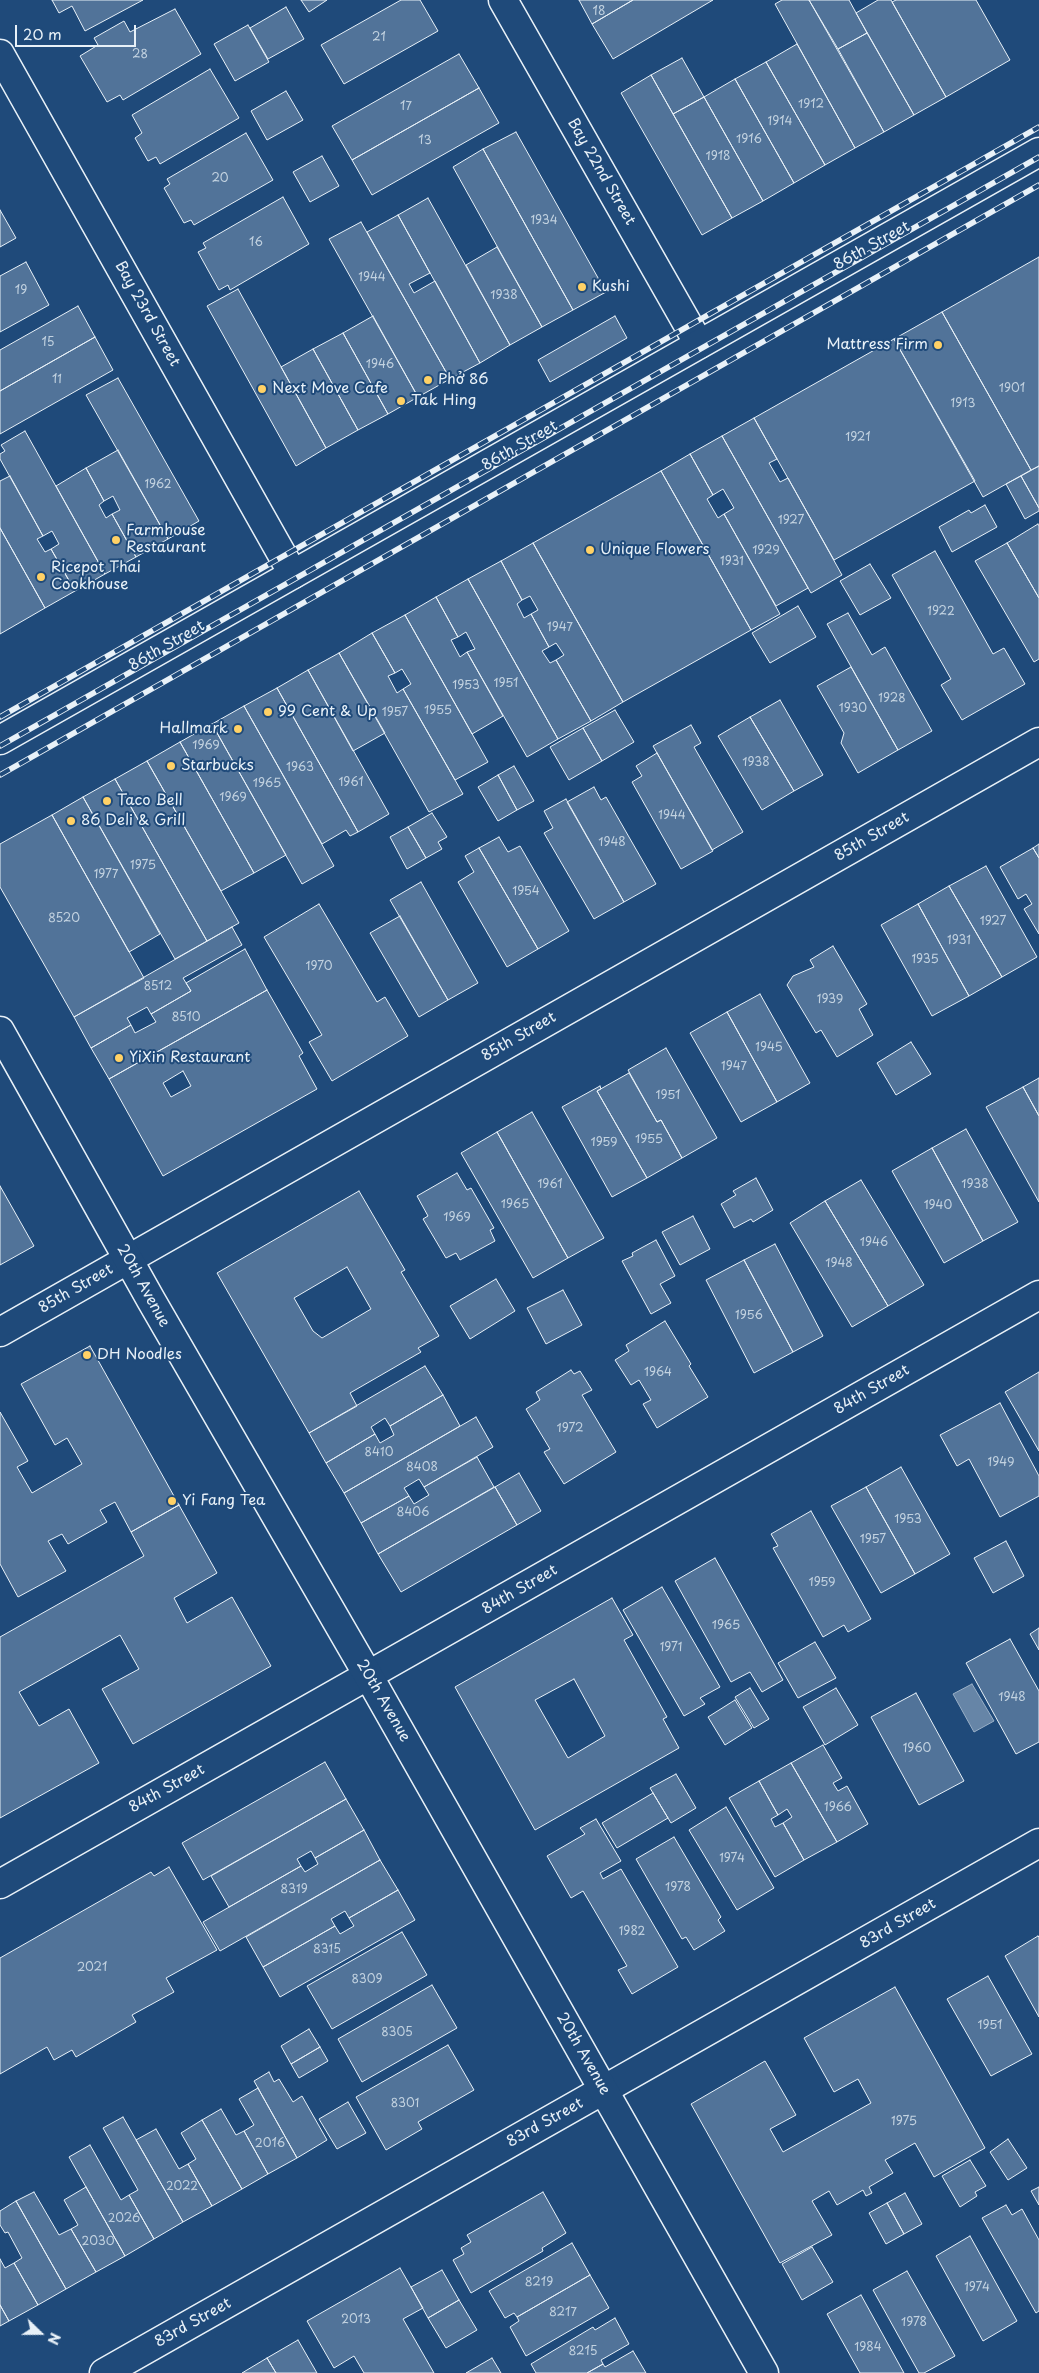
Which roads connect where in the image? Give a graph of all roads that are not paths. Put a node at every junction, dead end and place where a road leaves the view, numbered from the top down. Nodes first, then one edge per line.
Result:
1 (503, 0) edge
2 (0, 54) edge
3 (1039, 152) edge
4 (699, 344) junction
5 (293, 574) junction
6 (0, 740) edge
7 (1039, 742) edge
8 (0, 1031) edge
9 (128, 1259) junction
10 (1039, 1295) edge
11 (0, 1332) edge
12 (368, 1675) junction
13 (1039, 1843) edge
14 (0, 1884) edge
15 (604, 2090) junction
16 (104, 2373) edge
17 (764, 2373) edge

1 - 4 street, Bay 22nd Street
2 - 5 street, Bay 23rd Street
3 - 4 street, 86th Street
4 - 5 street, 86th Street
5 - 6 street, 86th Street
7 - 9 street, 85th Street
8 - 9 street, 20th Avenue
9 - 11 street, 85th Street
9 - 12 street, 20th Avenue
10 - 12 street, 84th Street
12 - 14 street, 84th Street
12 - 15 street, 20th Avenue
13 - 15 street, 83rd Street
15 - 16 street, 83rd Street
15 - 17 street, 20th Avenue

